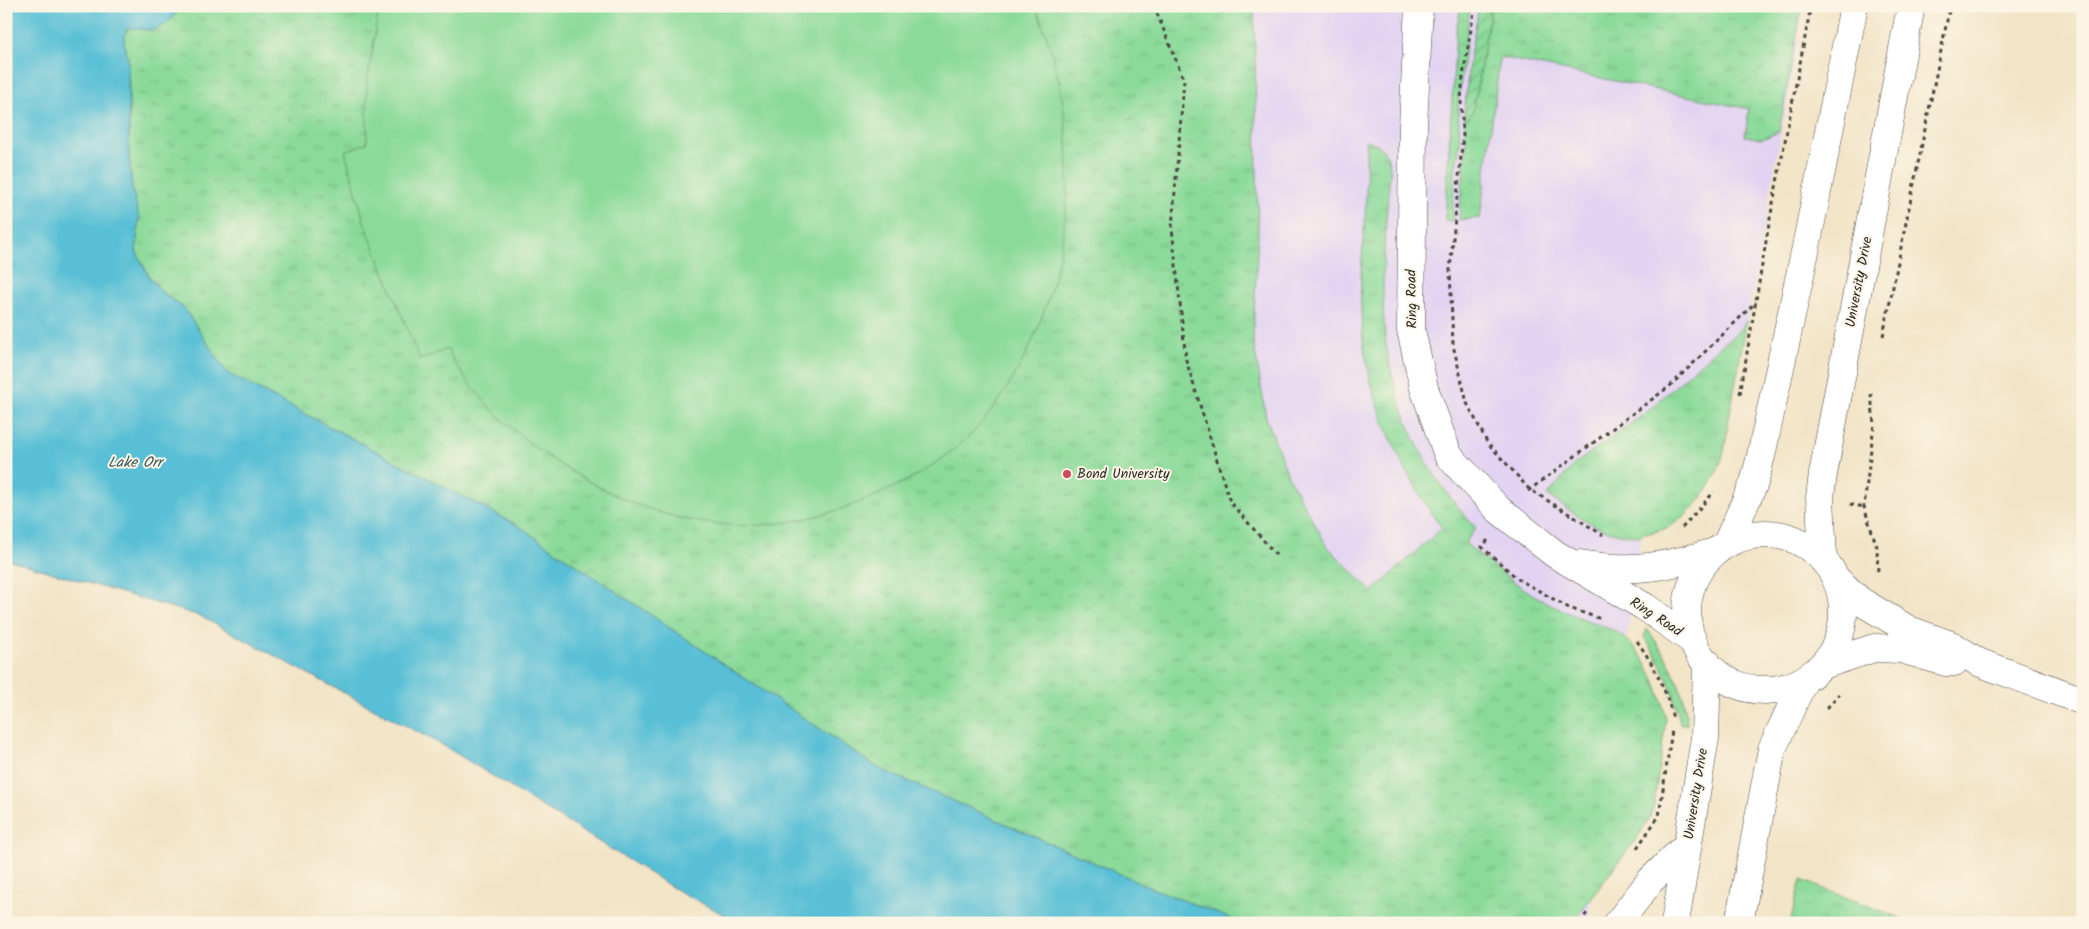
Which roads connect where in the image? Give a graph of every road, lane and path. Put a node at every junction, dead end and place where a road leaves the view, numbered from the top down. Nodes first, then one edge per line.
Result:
1 (1154, 6) edge
2 (1419, 6) edge
3 (1475, 6) edge
4 (1810, 6) edge
5 (1854, 6) edge
6 (1911, 6) edge
7 (1950, 6) edge
8 (1881, 343) dead end
9 (1873, 385) dead end
10 (1740, 398) dead end
11 (1716, 490) dead end
12 (1681, 529) dead end
13 (1607, 537) dead end
14 (1721, 548) junction
15 (1278, 557) dead end
16 (1569, 562) junction
17 (1829, 569) junction
18 (1872, 609) junction
19 (1700, 652) junction
20 (1978, 662) junction
21 (1814, 672) junction
22 (1839, 693) dead end
23 (2083, 701) edge
24 (1825, 711) dead end
25 (1688, 845) junction
26 (1618, 923) edge
27 (1675, 923) edge
28 (1739, 923) edge

1 - 15 path
2 - 16 street, Ring Road
3 - 13 path
4 - 10 path
5 - 14 street
6 - 17 street, University Drive
7 - 8 path
9 - 18 path
11 - 12 path
14 - 16 street, Ring Road
14 - 17 street
14 - 19 street
16 - 19 street, Ring Road
17 - 18 street
17 - 21 street
18 - 20 street
19 - 21 street
19 - 25 street, University Drive
20 - 21 street
20 - 23 street
21 - 28 street
22 - 24 path
25 - 26 street
25 - 27 street, University Drive

